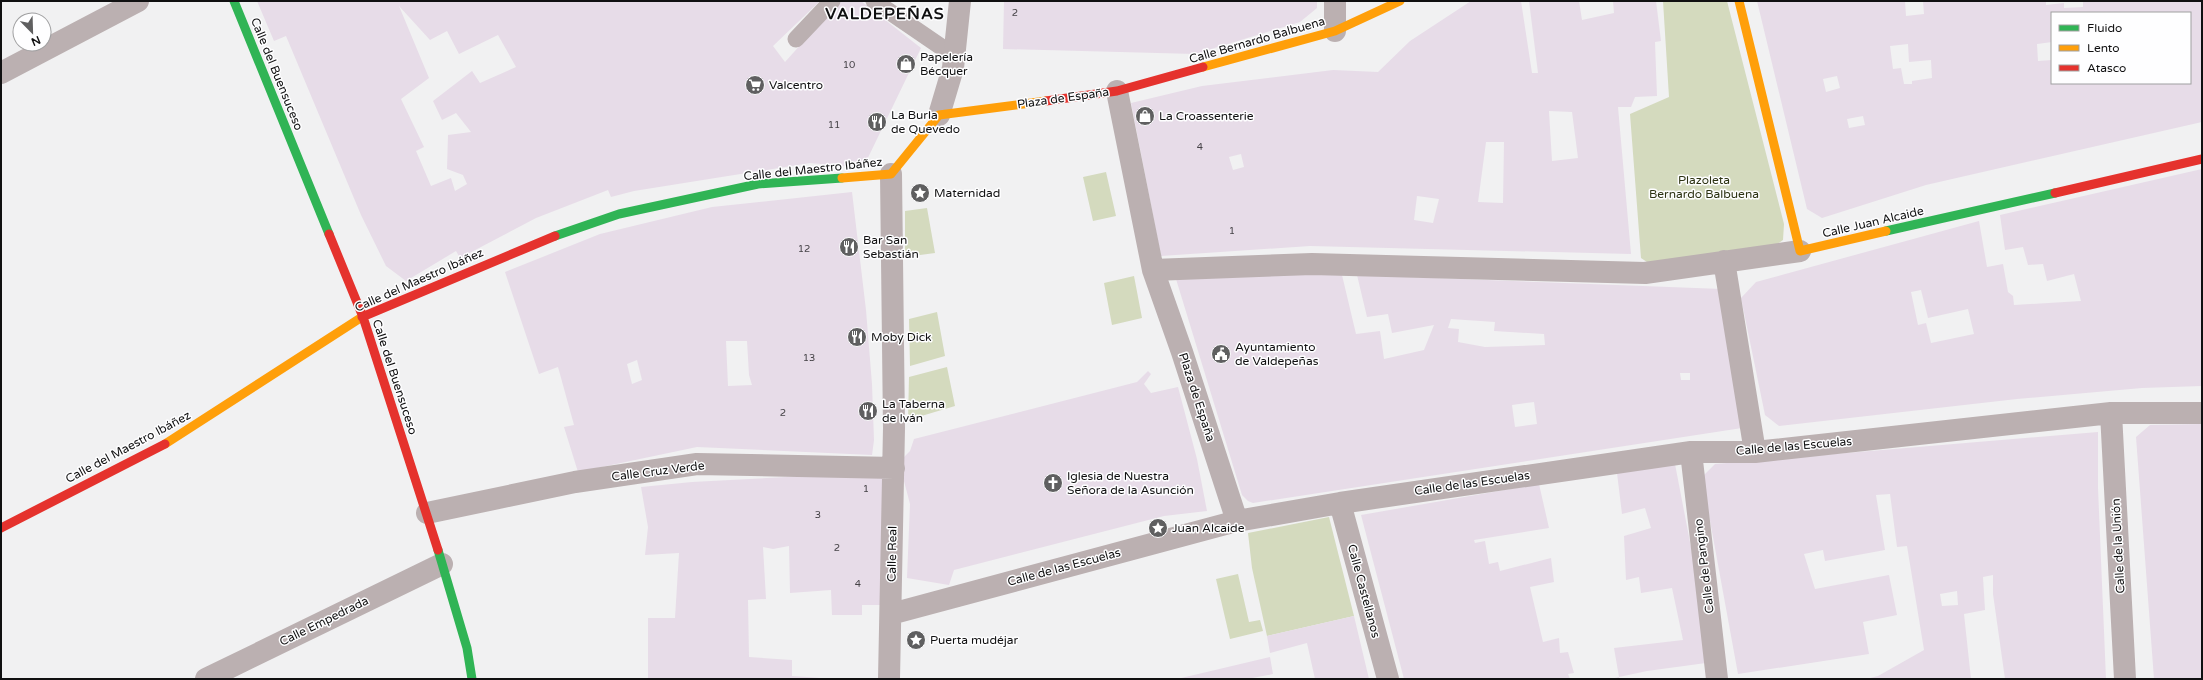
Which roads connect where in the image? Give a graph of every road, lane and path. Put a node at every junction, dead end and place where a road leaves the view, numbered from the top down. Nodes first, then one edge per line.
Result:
1 (138, 1) edge
2 (234, 1) edge
3 (832, 1) edge
4 (874, 1) edge
5 (960, 1) edge
6 (1335, 1) edge
7 (1400, 1) edge
8 (1739, 1) edge
9 (1335, 31) junction
10 (796, 39) dead end
11 (953, 55) junction
12 (1, 73) edge
13 (1117, 91) junction
14 (939, 115) junction
15 (2202, 158) edge
16 (892, 174) junction
17 (1800, 251) junction
18 (1724, 261) junction
19 (1153, 270) junction
20 (363, 317) junction
21 (2110, 413) junction
22 (2202, 413) edge
23 (1691, 452) junction
24 (1755, 452) junction
25 (894, 468) junction
26 (1340, 503) junction
27 (427, 513) junction
28 (1237, 521) junction
29 (1, 528) edge
30 (442, 564) junction
31 (891, 614) junction
32 (206, 679) edge
33 (472, 679) edge
34 (889, 679) edge
35 (1388, 679) edge
36 (1717, 679) edge
37 (2124, 679) edge

1 - 12 street
2 - 20 street, Calle del Buensuceso
3 - 10 lane
4 - 11 lane
5 - 11 street
6 - 9 street
7 - 9 street, Calle Bernardo Balbuena
8 - 17 street
9 - 13 street, Calle Bernardo Balbuena
11 - 14 street
13 - 14 street, Plaza de España
13 - 19 street, Plaza de España
14 - 16 street
15 - 17 street, Calle Juan Alcaide
16 - 20 street, Calle del Maestro Ibáñez
16 - 25 street, Calle Real
17 - 18 street
18 - 19 street
18 - 24 street
19 - 28 street, Plaza de España
20 - 27 street, Calle del Buensuceso
20 - 29 street, Calle del Maestro Ibáñez
21 - 22 street, Calle de las Escuelas
21 - 24 street, Calle de las Escuelas
21 - 37 street, Calle de la Unión
23 - 24 street, Calle de las Escuelas
23 - 26 street, Calle de las Escuelas
23 - 36 street, Calle de Pangino
25 - 27 street, Calle Cruz Verde
25 - 31 street, Calle Real
26 - 28 street, Calle de las Escuelas
26 - 35 street, Calle Castellanos
27 - 30 street, Calle del Buensuceso
28 - 31 street, Calle de las Escuelas
30 - 32 street, Calle Empedrada
30 - 33 street, Calle del Buensuceso
31 - 34 street, Calle Real

